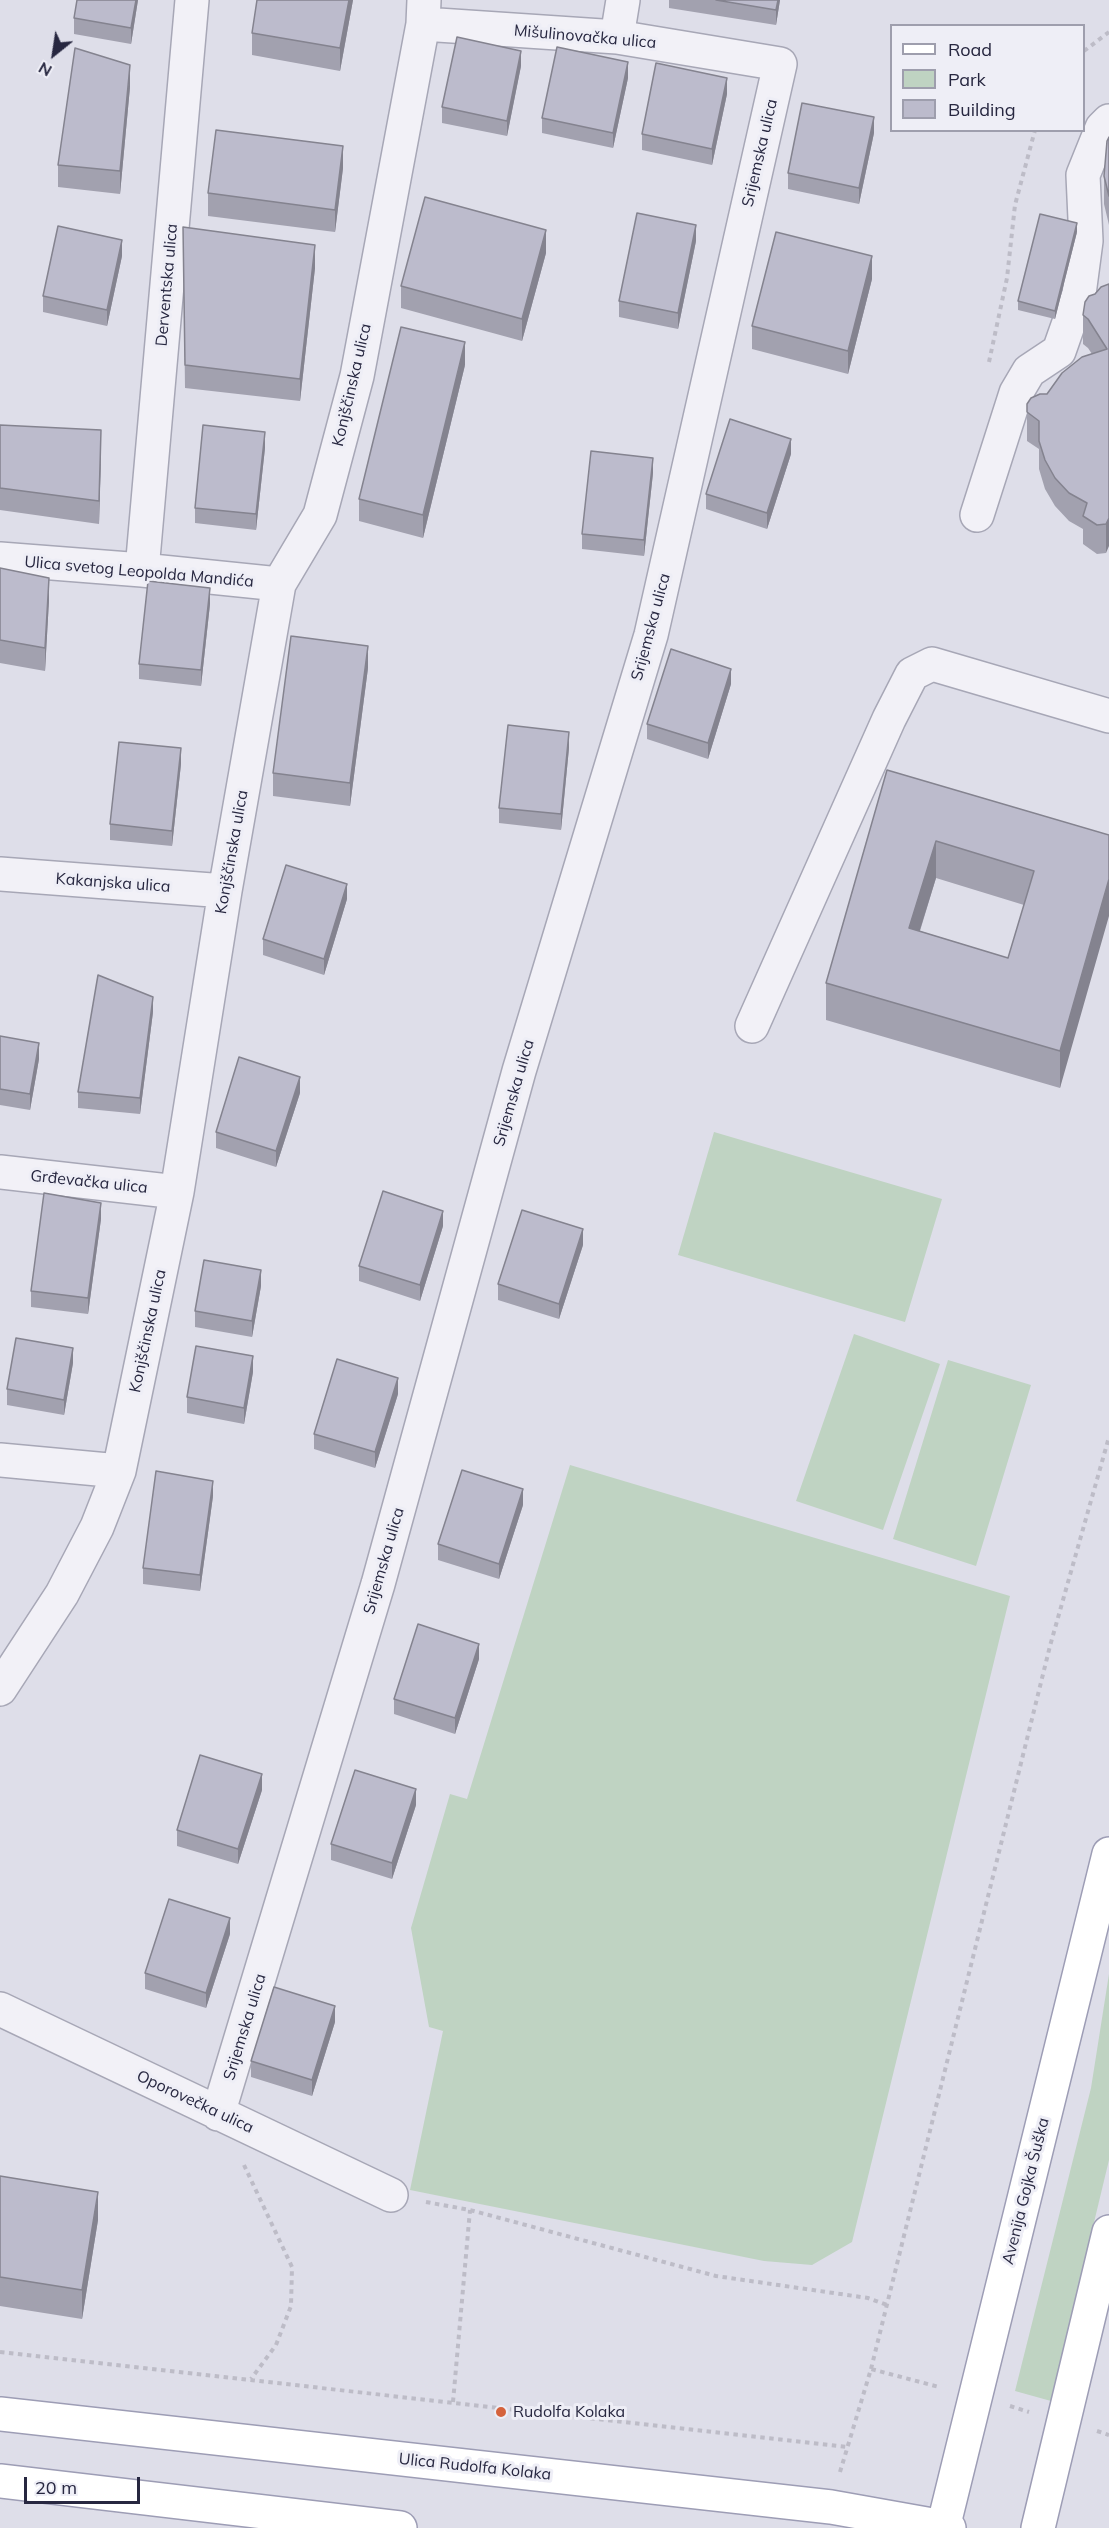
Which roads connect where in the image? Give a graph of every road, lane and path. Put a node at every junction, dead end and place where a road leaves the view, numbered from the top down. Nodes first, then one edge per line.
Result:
1 (192, 0) edge
2 (623, 0) edge
3 (424, 12) edge
4 (1109, 32) edge
5 (617, 37) junction
6 (1085, 50) edge
7 (780, 64) joint
8 (1109, 121) edge
9 (1034, 132) edge
10 (989, 364) dead end
11 (977, 515) dead end
12 (0, 559) edge
13 (142, 570) junction
14 (279, 584) junction
15 (1109, 716) edge
16 (0, 874) edge
17 (225, 891) junction
18 (752, 1026) dead end
19 (0, 1172) edge
20 (177, 1192) junction
21 (1109, 1437) edge
22 (0, 1460) edge
23 (118, 1471) junction
24 (0, 1689) edge
25 (1109, 1854) edge
26 (0, 2009) edge
27 (218, 2114) junction
28 (243, 2164) dead end
29 (391, 2195) joint
30 (470, 2210) junction
31 (1109, 2232) edge
32 (887, 2305) junction
33 (0, 2352) edge
34 (871, 2368) dead end
35 (250, 2380) junction
36 (453, 2402) junction
37 (0, 2414) edge
38 (847, 2447) dead end
39 (0, 2481) edge
40 (945, 2527) edge
41 (400, 2528) edge
42 (1038, 2528) edge

1 - 13 street, Derventska ulica
2 - 5 street
3 - 5 street, Mišulinovačka ulica
3 - 14 street, Konjščinska ulica
4 - 6 path
5 - 7 street, Mišulinovačka ulica
7 - 27 street, Srijemska ulica
8 - 11 street
9 - 10 path
12 - 13 street, Ulica svetog Leopolda Mandića
13 - 14 street, Ulica svetog Leopolda Mandića
14 - 17 street, Konjščinska ulica
15 - 18 street
16 - 17 street, Kakanjska ulica
17 - 20 street, Konjščinska ulica
19 - 20 street, Grđevačka ulica
20 - 23 street, Konjščinska ulica
21 - 32 path
22 - 23 street
23 - 24 street, Konjščinska ulica
25 - 40 main road, Avenija Gojka Šuška
26 - 27 street, Oporovečka ulica
27 - 29 street, Oporovečka ulica
28 - 35 path
29 - 30 path
30 - 32 path
30 - 36 path
31 - 42 main road
32 - 34 path
33 - 35 path
35 - 36 path
36 - 38 path
37 - 40 main road, Ulica Rudolfa Kolaka
39 - 41 main road

